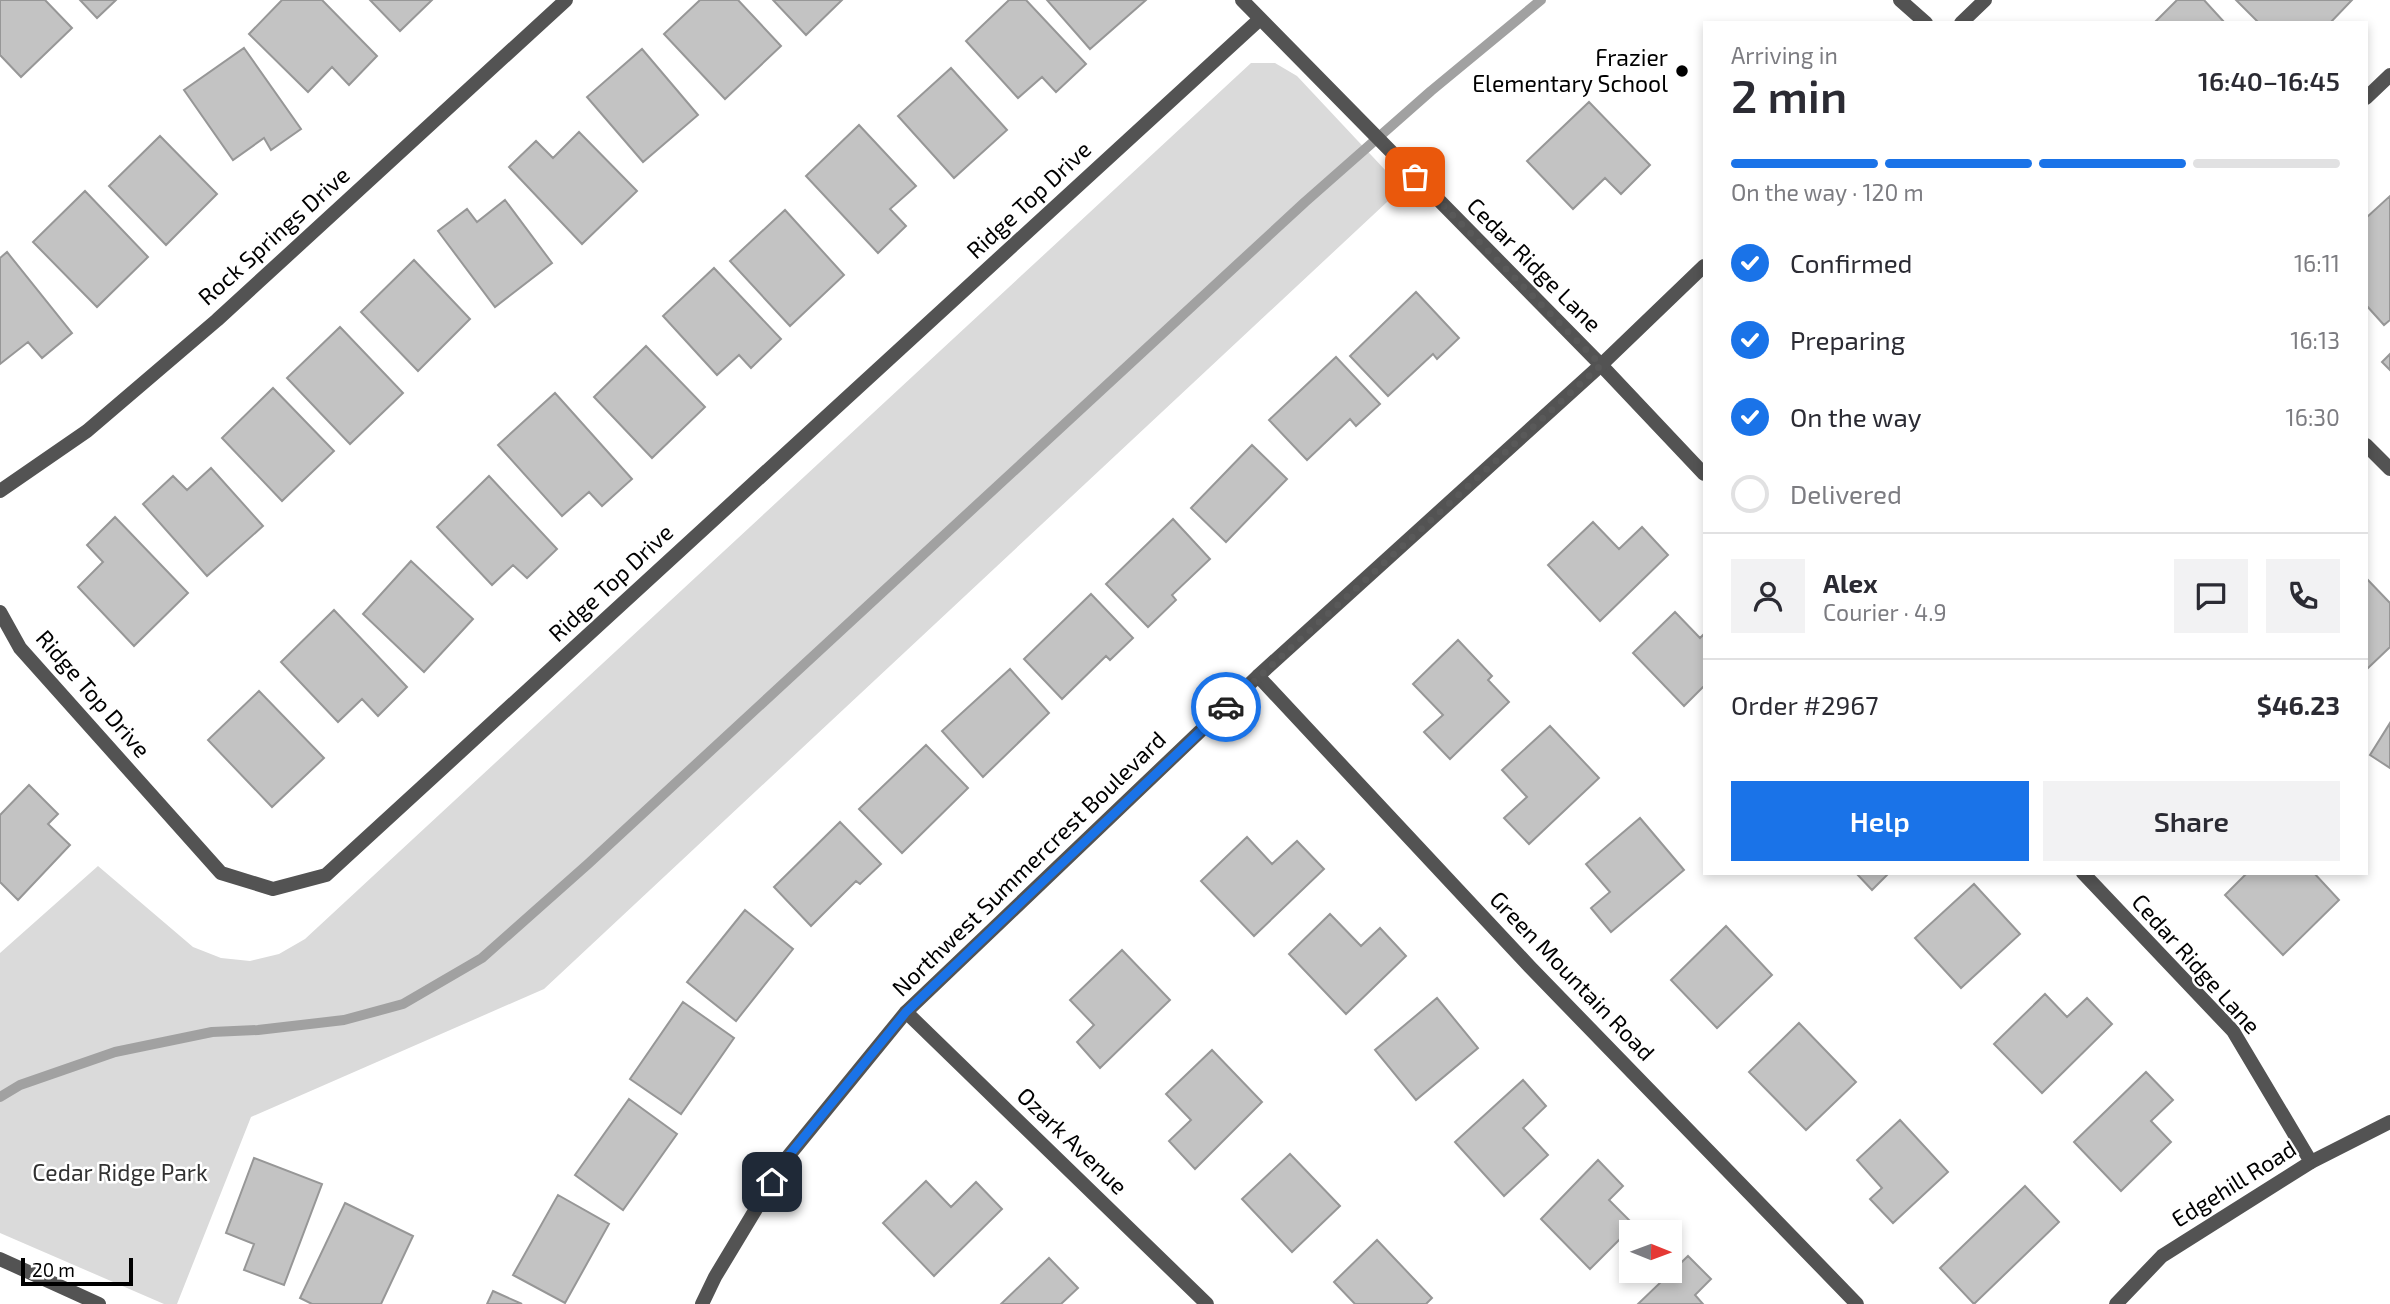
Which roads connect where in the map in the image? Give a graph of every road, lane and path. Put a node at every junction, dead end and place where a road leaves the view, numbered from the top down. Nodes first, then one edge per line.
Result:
1 (566, 0) edge
2 (1242, 0) edge
3 (1900, 0) edge
4 (1985, 0) edge
5 (1260, 19) junction
6 (1924, 21) edge
7 (1963, 21) edge
8 (2390, 75) edge
9 (2368, 96) edge
10 (1703, 267) edge
11 (1601, 365) junction
12 (2368, 447) edge
13 (2390, 469) edge
14 (1703, 473) edge
15 (0, 491) edge
16 (0, 612) edge
17 (1258, 676) junction
18 (2085, 875) edge
19 (906, 1012) junction
20 (2390, 1122) edge
21 (2311, 1162) junction
22 (0, 1259) edge
23 (70, 1298) edge
24 (99, 1304) edge
25 (702, 1304) edge
26 (1207, 1304) edge
27 (1857, 1304) edge
28 (2116, 1304) edge

1 - 15 street, Rock Springs Drive
2 - 5 street, Cedar Ridge Lane
3 - 6 street
4 - 7 street
5 - 11 street, Cedar Ridge Lane
5 - 16 street, Ridge Top Drive
8 - 9 street
10 - 11 street, Northwest Summercrest Boulevard
11 - 14 street, Cedar Ridge Lane
11 - 17 street, Northwest Summercrest Boulevard
12 - 13 street
17 - 19 street, Northwest Summercrest Boulevard
17 - 27 street, Green Mountain Road
18 - 21 street, Cedar Ridge Lane
19 - 25 street, Northwest Summercrest Boulevard
19 - 26 street, Ozark Avenue
20 - 21 street, Edgehill Road
21 - 28 street, Edgehill Road
22 - 23 street
23 - 24 street

